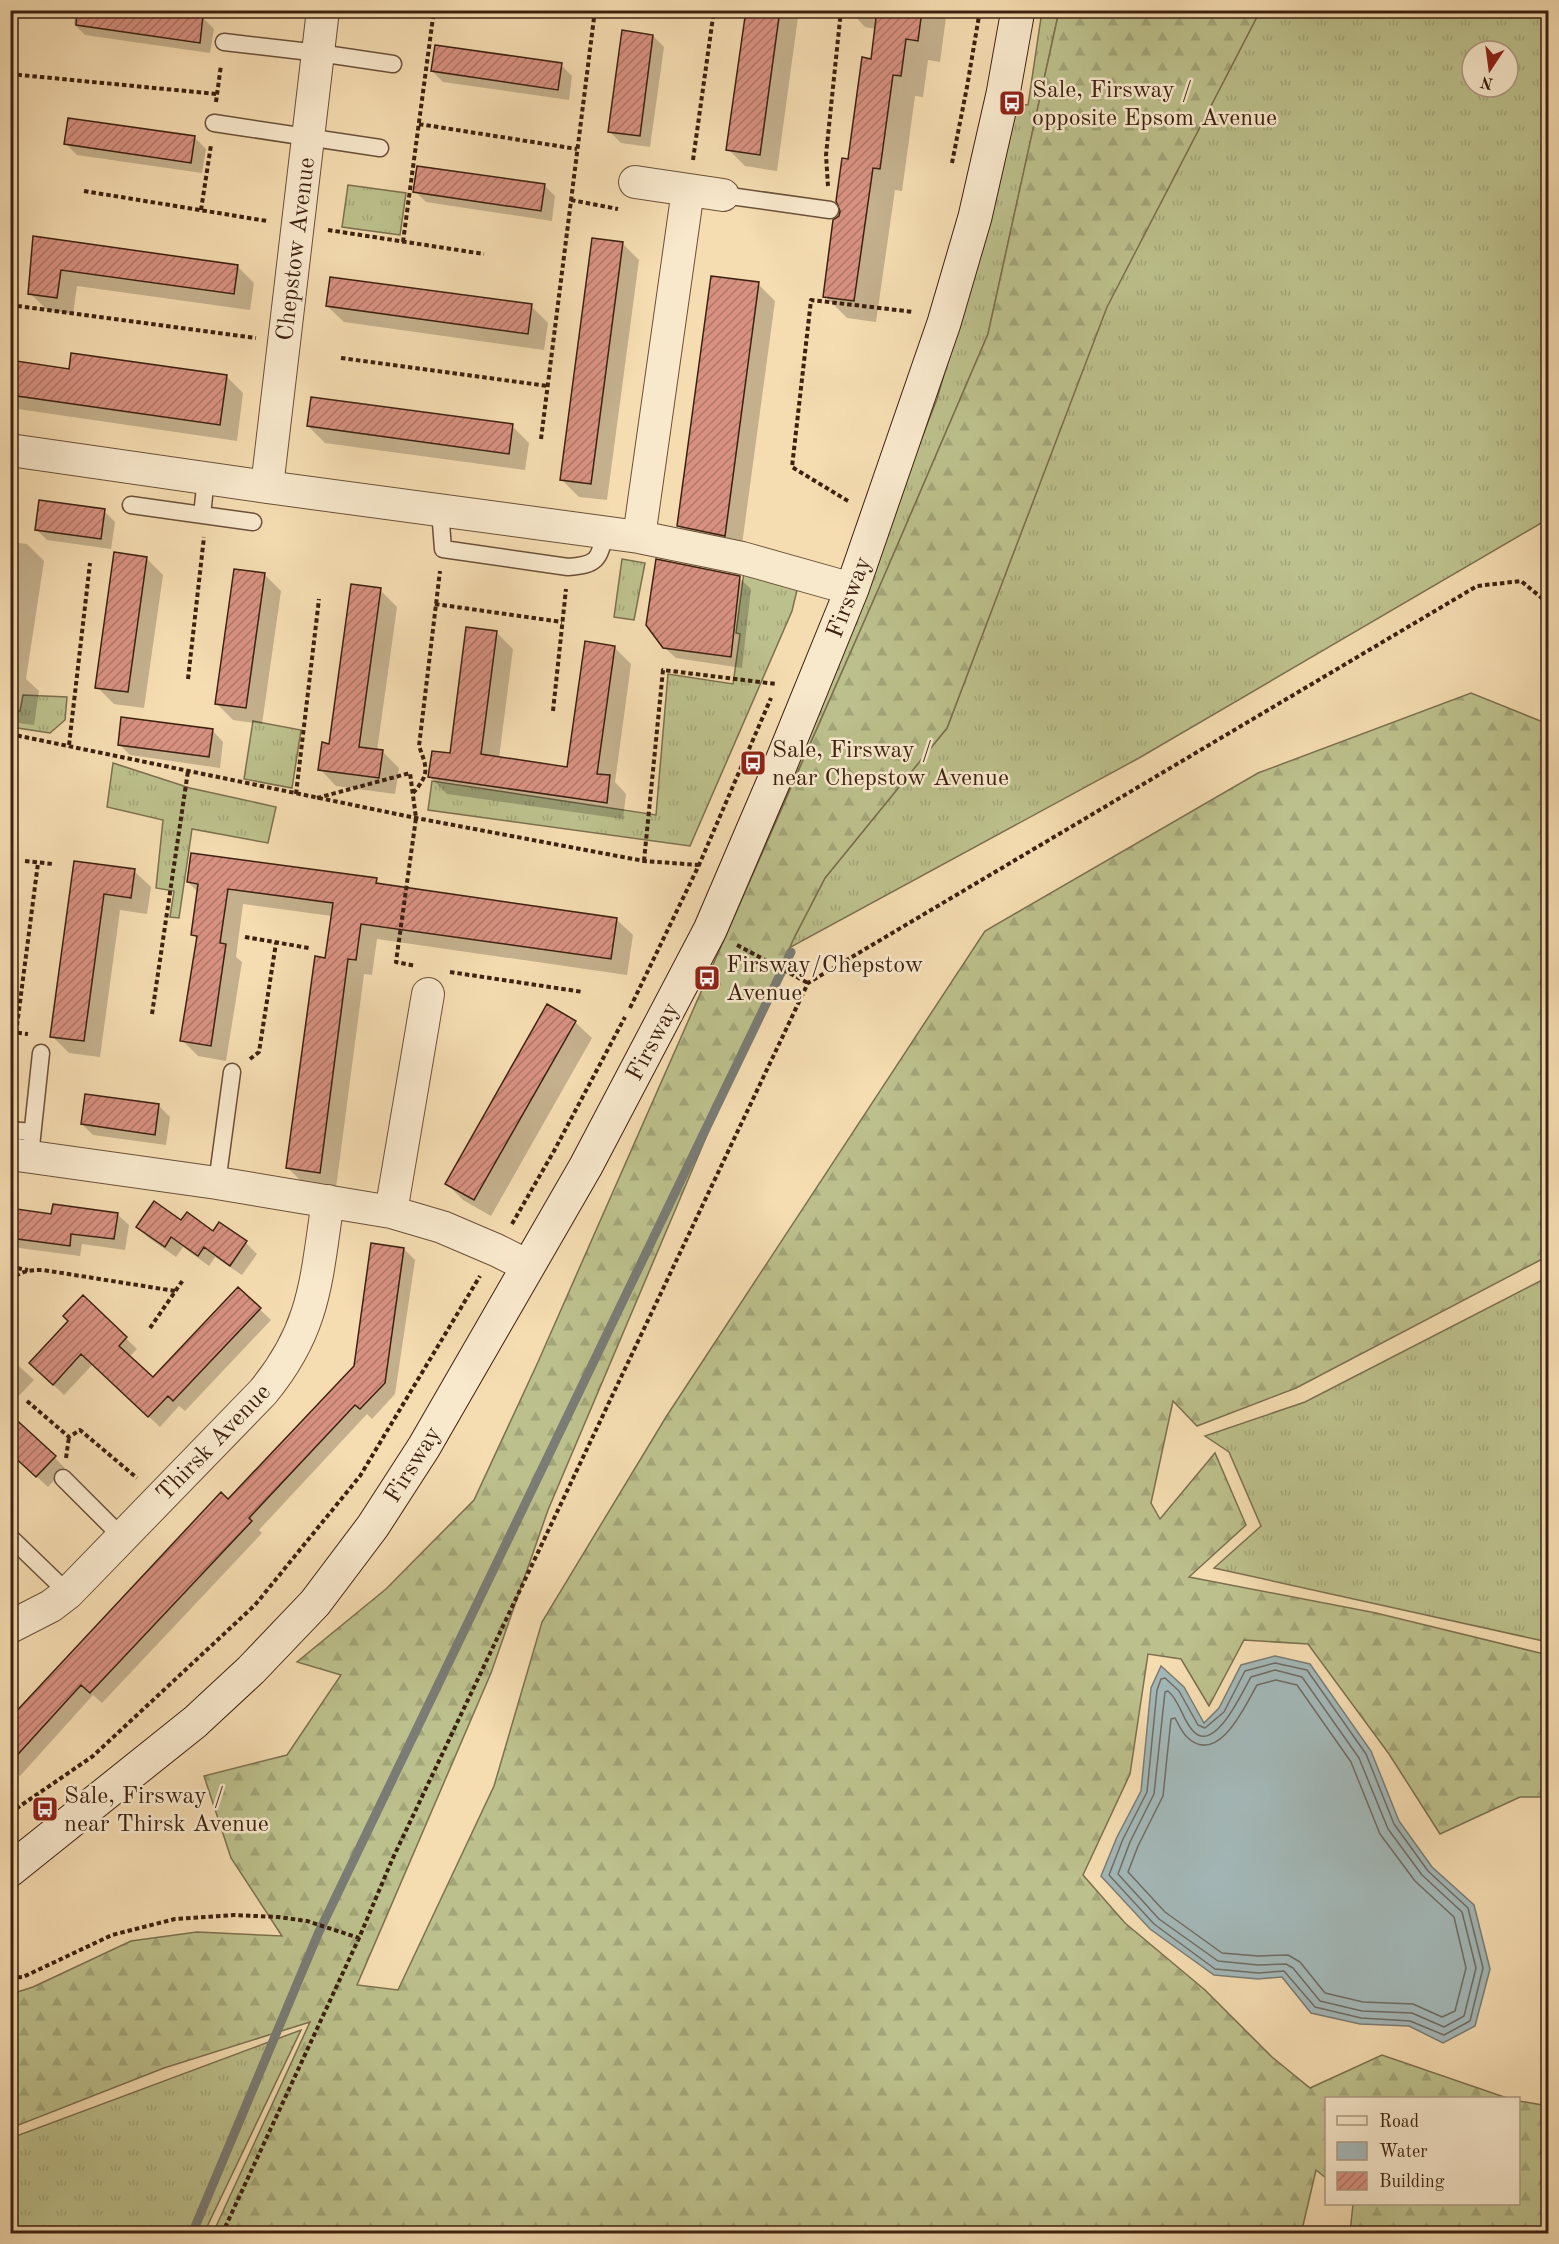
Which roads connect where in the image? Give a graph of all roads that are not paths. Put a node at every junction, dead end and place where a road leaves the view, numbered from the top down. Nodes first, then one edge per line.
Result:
1 (323, 10) edge
2 (1018, 10) edge
3 (224, 42) dead end
4 (319, 53) junction
5 (393, 64) dead end
6 (214, 123) road end
7 (308, 137) junction
8 (380, 148) dead end
9 (635, 182) dead end
10 (688, 190) junction
11 (723, 195) joint
12 (830, 210) road end
13 (10, 450) edge
14 (206, 478) junction
15 (267, 487) junction
16 (131, 505) dead end
17 (440, 510) junction
18 (204, 516) junction
19 (253, 522) dead end
20 (604, 533) junction
21 (639, 537) junction
22 (852, 588) junction
23 (432, 977) road end
24 (41, 1053) dead end
25 (232, 1072) road end
26 (10, 1130) edge
27 (24, 1147) edge
28 (218, 1183) junction
29 (328, 1201) junction
30 (391, 1212) junction
31 (528, 1266) junction
32 (63, 1478) dead end
33 (122, 1537) junction
34 (10, 1538) edge
35 (68, 1593) junction
36 (10, 1627) edge
37 (10, 1870) edge

1 - 4 street, Chepstow Avenue
2 - 22 street, Firsway
3 - 4 lane
4 - 5 lane
4 - 7 street, Chepstow Avenue
6 - 7 lane
7 - 8 lane
7 - 15 street, Chepstow Avenue
9 - 10 street
10 - 11 street
10 - 21 street
11 - 12 lane
13 - 14 street
14 - 15 street
14 - 18 lane
15 - 17 street
16 - 18 lane
17 - 20 street
17 - 20 lane
18 - 19 lane
20 - 21 street
21 - 22 street
22 - 31 street, Firsway
23 - 30 street
24 - 27 lane
25 - 28 lane
26 - 27 lane
27 - 28 street
28 - 29 street
29 - 30 street
29 - 33 street, Thirsk Avenue
30 - 31 street
31 - 37 street, Firsway
32 - 33 lane
33 - 35 street, Thirsk Avenue
34 - 35 lane
35 - 36 street, Thirsk Avenue

